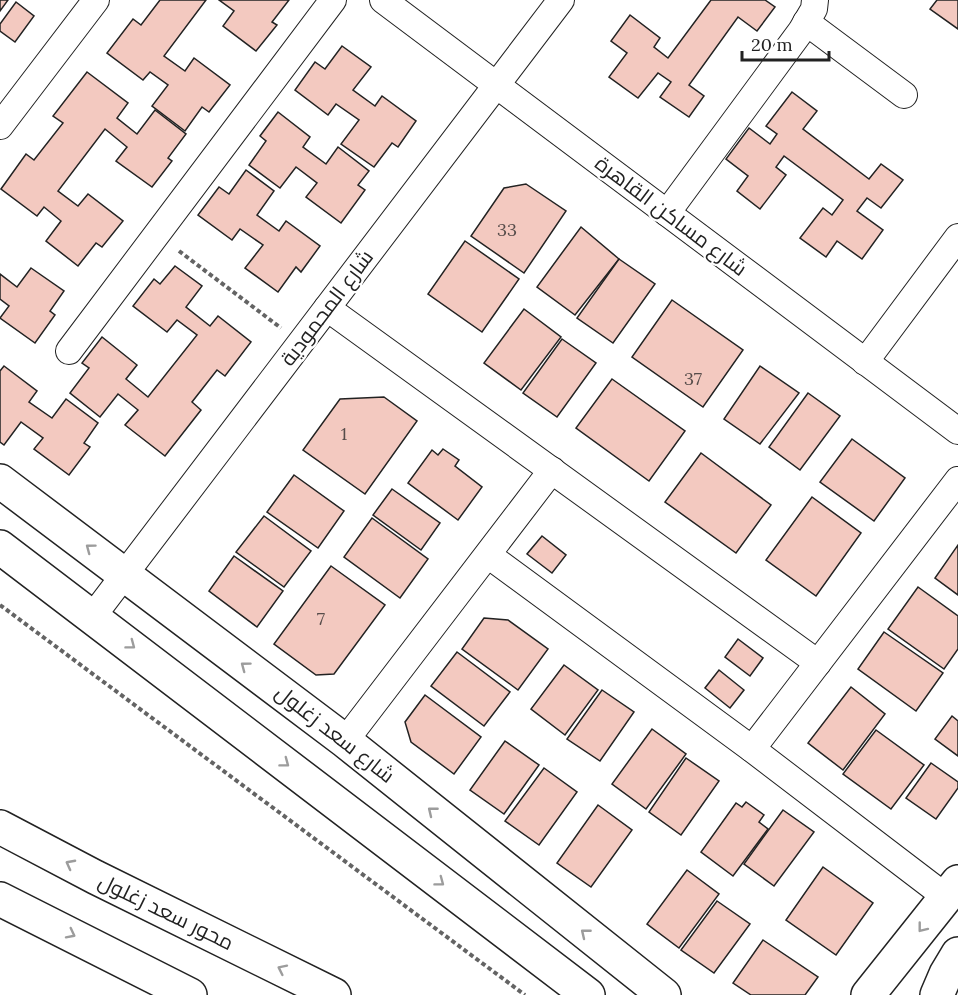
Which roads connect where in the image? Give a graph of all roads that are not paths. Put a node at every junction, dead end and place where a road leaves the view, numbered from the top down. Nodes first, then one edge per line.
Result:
1 (96, 0) edge
2 (333, 0) edge
3 (383, 0) edge
4 (561, 0) edge
5 (811, 11) edge
6 (496, 85) junction
7 (904, 95) dead end
8 (0, 126) edge
9 (667, 213) junction
10 (958, 237) edge
11 (327, 308) junction
12 (69, 351) dead end
13 (865, 362) junction
14 (958, 431) edge
15 (552, 470) junction
16 (958, 480) edge
17 (0, 481) edge
18 (0, 547) edge
19 (488, 555) junction
20 (125, 574) junction
21 (93, 616) junction
22 (818, 663) junction
23 (345, 741) junction
24 (752, 749) junction
25 (0, 827) edge
26 (952, 889) edge
27 (0, 899) edge
28 (610, 952) junction
29 (958, 954) edge
30 (585, 992) edge
31 (190, 995) edge
32 (334, 995) edge
33 (664, 995) edge
34 (868, 995) edge
35 (937, 995) edge

1 - 8 street
2 - 12 street
3 - 6 street, شارع مساكن القاهرة
4 - 6 street, شارع المحمودية
5 - 7 street
5 - 9 street
6 - 9 street, شارع مساكن القاهرة
6 - 11 street, شارع المحمودية
9 - 13 street, شارع مساكن القاهرة
10 - 13 street
11 - 15 street
11 - 20 street, شارع المحمودية
13 - 14 street, شارع مساكن القاهرة
15 - 19 street
15 - 22 street
16 - 22 street
20 -> 17 street, شارع سعد زغلول
18 - 21 street
19 - 23 street
19 - 24 street
20 - 21 street, شارع المحمودية
23 -> 20 street, شارع سعد زغلول
21 -> 30 street
22 - 24 street
28 -> 23 street, شارع سعد زغلول
24 - 26 street
32 -> 25 street, محور سعد زغلول
26 -> 34 street
27 -> 31 street
28 - 30 street
28 - 33 street, شارع سعد زغلول
29 - 35 street

